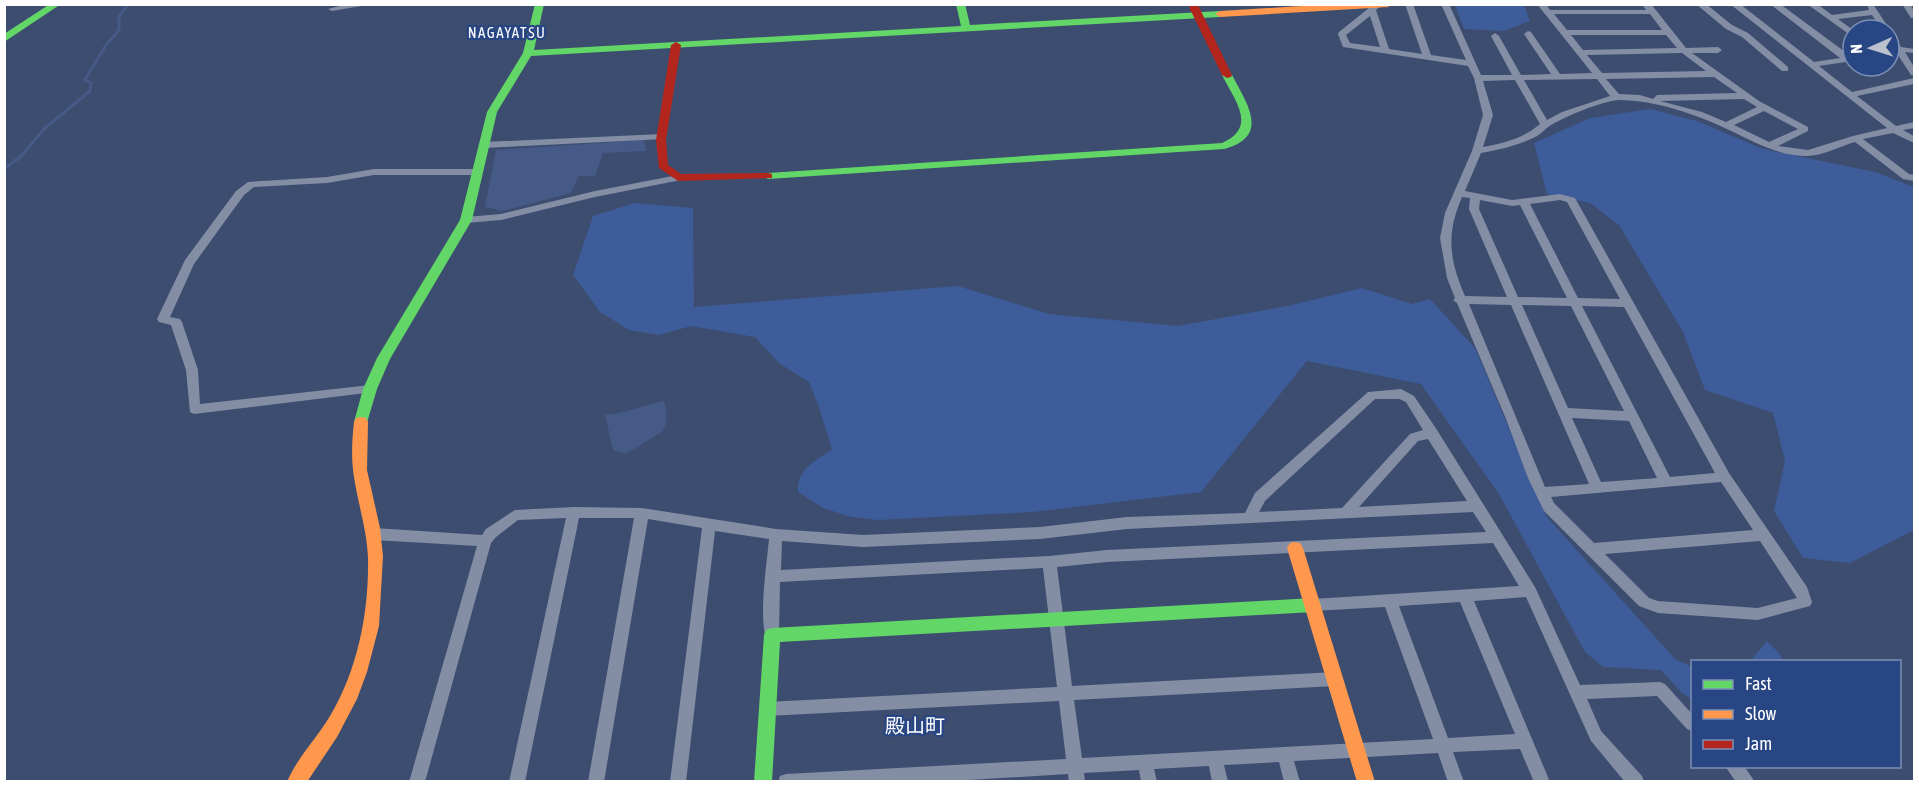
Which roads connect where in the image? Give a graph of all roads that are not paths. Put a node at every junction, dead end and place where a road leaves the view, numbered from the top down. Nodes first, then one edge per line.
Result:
1 (57, 4) edge
2 (369, 4) edge
3 (540, 4) edge
4 (960, 4) edge
5 (1388, 4) edge
6 (1409, 4) edge
7 (1445, 4) edge
8 (1542, 4) edge
9 (1578, 4) edge
10 (1610, 4) edge
11 (1700, 4) edge
12 (1734, 4) edge
13 (1774, 4) edge
14 (1811, 4) edge
15 (1906, 4) edge
16 (1375, 8) edge
17 (1649, 8) edge
18 (1872, 8) edge
19 (332, 9) dead end
20 (1195, 10) edge
21 (1549, 12) junction
22 (1584, 12) junction
23 (1615, 12) junction
24 (1914, 16) edge
25 (1830, 18) junction
26 (1841, 26) edge
27 (966, 29) junction
28 (1668, 32) junction
29 (1564, 33) junction
30 (1528, 34) dead end
31 (1495, 36) dead end
32 (4, 39) edge
33 (676, 45) junction
34 (1718, 50) dead end
35 (1384, 51) junction
36 (1685, 52) junction
37 (1841, 52) edge
38 (1901, 52) edge
39 (528, 53) junction
40 (1580, 53) junction
41 (1427, 57) junction
42 (1841, 60) edge
43 (1472, 64) junction
44 (1812, 65) junction
45 (1785, 69) dead end
46 (1914, 72) edge
47 (1716, 74) junction
48 (1557, 76) junction
49 (1598, 76) junction
50 (1516, 77) junction
51 (1478, 78) junction
52 (1914, 81) edge
53 (1849, 94) junction
54 (1747, 96) junction
55 (1616, 97) junction
56 (1640, 98) junction
57 (1764, 107) junction
58 (1545, 125) junction
59 (1726, 125) junction
60 (1914, 125) edge
61 (1895, 130) junction
62 (662, 137) junction
63 (1856, 138) junction
64 (1914, 140) edge
65 (483, 145) junction
66 (1769, 146) junction
67 (1477, 151) junction
68 (477, 172) junction
69 (678, 178) junction
70 (1914, 178) edge
71 (1460, 193) junction
72 (1475, 196) junction
73 (1524, 203) junction
74 (466, 220) junction
75 (1459, 300) junction
76 (1514, 301) junction
77 (1573, 302) junction
78 (1627, 303) junction
79 (370, 389) junction
80 (1564, 412) junction
81 (1632, 416) junction
82 (1433, 433) junction
83 (1724, 477) junction
84 (1666, 482) junction
85 (1597, 488) junction
86 (1541, 493) junction
87 (1478, 506) junction
88 (574, 512) junction
89 (642, 513) junction
90 (1345, 513) junction
91 (1249, 518) junction
92 (709, 525) junction
93 (374, 534) junction
94 (776, 535) junction
95 (1762, 535) junction
96 (1496, 537) junction
97 (485, 541) junction
98 (1295, 548) junction
99 (1592, 549) junction
100 (1049, 562) junction
101 (773, 576) junction
102 (1530, 591) junction
103 (1465, 596) junction
104 (1390, 600) junction
105 (1313, 605) junction
106 (1056, 619) junction
107 (772, 635) junction
108 (1335, 679) junction
109 (1577, 692) junction
110 (1066, 694) junction
111 (767, 709) junction
112 (1691, 723) edge
113 (1525, 741) junction
114 (1443, 746) junction
115 (1357, 750) junction
116 (1284, 754) junction
117 (1215, 758) junction
118 (1145, 762) junction
119 (1735, 768) edge
120 (1076, 774) edge
121 (999, 777) edge
122 (922, 779) edge
123 (844, 781) edge
124 (296, 782) edge
125 (417, 782) edge
126 (517, 782) edge
127 (596, 782) edge
128 (678, 782) edge
129 (763, 782) edge
130 (786, 782) edge
131 (1149, 782) edge
132 (1220, 782) edge
133 (1292, 782) edge
134 (1366, 782) edge
135 (1456, 782) edge
136 (1542, 782) edge
137 (1636, 782) edge
138 (1747, 782) edge

1 - 32 street
2 - 19 street
3 - 39 street
4 - 27 street
5 - 16 street
6 - 41 street
7 - 43 street
8 - 21 street
9 - 22 street
10 - 23 street
11 - 45 street
12 - 44 street
13 - 37 street
14 - 25 street
15 - 24 street
16 - 20 street
16 - 35 street
16 - 35 street
17 - 23 street
17 - 28 street
18 - 25 street
20 - 27 street
20 - 69 street
21 - 22 street
21 - 29 street
22 - 23 street
25 - 26 street
27 - 33 street
28 - 29 street
28 - 36 street
29 - 40 street
30 - 48 street
31 - 50 street
33 - 39 street
33 - 62 street
34 - 36 street
35 - 41 street
36 - 40 street
36 - 47 street
38 - 46 street
39 - 65 street
40 - 49 street
41 - 43 street
42 - 44 street
43 - 51 street
44 - 53 street
47 - 49 street
47 - 54 street
48 - 49 street
48 - 50 street
49 - 55 street
50 - 51 street
50 - 58 street
51 - 67 street
52 - 53 street
53 - 61 street
54 - 56 street
54 - 57 street
55 - 56 street
55 - 58 street
56 - 59 street
57 - 59 street
57 - 66 street
58 - 67 street
59 - 66 street
60 - 61 street
61 - 63 street
61 - 64 street
62 - 65 street
62 - 69 street
63 - 66 street
63 - 70 street
65 - 68 street
67 - 71 street
68 - 74 street
68 - 79 street
69 - 74 street
71 - 72 street
71 - 75 street
72 - 73 street
72 - 76 street
73 - 77 street
73 - 78 street
74 - 79 street
75 - 76 street
75 - 86 street
76 - 77 street
76 - 80 street
77 - 78 street
77 - 81 street
78 - 83 street
79 - 93 street
80 - 81 street
80 - 85 street
81 - 84 street
82 - 87 street
82 - 90 street
82 - 91 street
83 - 84 street
83 - 95 street
84 - 85 street
85 - 86 street
86 - 99 street
87 - 90 street
87 - 96 street
88 - 89 street
88 - 97 street
88 - 126 street
89 - 92 street
89 - 127 street
90 - 91 street
91 - 94 street
92 - 94 street
92 - 128 street
93 - 97 street
93 - 124 street
94 - 101 street
95 - 99 street
95 - 99 street
96 - 98 street
96 - 102 street
97 - 125 street
98 - 100 street
98 - 105 street
100 - 101 street
100 - 106 street
101 - 107 street
102 - 103 street
102 - 109 street
103 - 104 street
103 - 113 street
104 - 105 street
104 - 114 street
105 - 106 street
105 - 108 street
106 - 107 street
106 - 110 street
107 - 111 street
108 - 110 street
108 - 115 street
109 - 112 street
109 - 137 street
110 - 111 street
110 - 120 street
111 - 129 street
113 - 114 street
113 - 136 street
114 - 115 street
114 - 135 street
115 - 116 street
115 - 134 street
116 - 117 street
116 - 133 street
117 - 118 street
117 - 132 street
118 - 120 street
118 - 131 street
119 - 138 street
120 - 121 street
121 - 122 street
122 - 123 street
123 - 130 street

